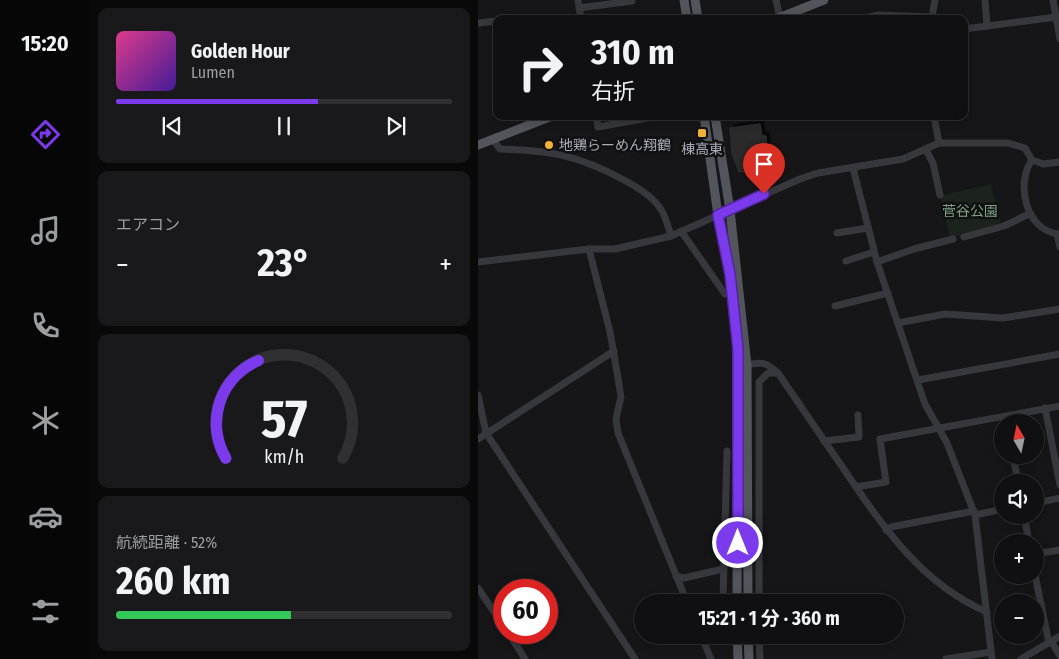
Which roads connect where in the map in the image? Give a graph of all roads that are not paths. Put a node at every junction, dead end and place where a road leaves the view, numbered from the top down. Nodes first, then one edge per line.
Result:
1 (578, 0) edge
2 (684, 0) edge
3 (695, 0) edge
4 (776, 0) edge
5 (824, 0) edge
6 (935, 0) edge
7 (985, 0) edge
8 (1053, 0) edge
9 (632, 1) edge
10 (579, 8) junction
11 (580, 15) edge
12 (686, 15) edge
13 (697, 15) edge
14 (778, 15) edge
15 (786, 15) edge
16 (935, 15) edge
17 (1056, 18) junction
18 (493, 21) edge
19 (478, 24) edge
20 (988, 26) junction
21 (968, 28) edge
22 (1060, 39) edge
23 (542, 120) edge
24 (597, 120) edge
25 (636, 120) edge
26 (705, 120) edge
27 (716, 120) edge
28 (935, 120) edge
29 (494, 140) junction
30 (939, 143) junction
31 (478, 145) edge
32 (926, 150) junction
33 (1032, 160) junction
34 (1060, 162) edge
35 (853, 168) junction
36 (940, 196) dead end
37 (730, 210) junction
38 (1029, 214) junction
39 (718, 215) junction
40 (868, 228) junction
41 (681, 231) junction
42 (838, 233) dead end
43 (1058, 234) edge
44 (671, 236) junction
45 (964, 237) dead end
46 (954, 239) dead end
47 (1060, 247) edge
48 (589, 249) junction
49 (874, 252) junction
50 (846, 261) dead end
51 (478, 262) edge
52 (877, 262) junction
53 (888, 293) junction
54 (725, 294) dead end
55 (835, 306) dead end
56 (1060, 310) edge
57 (898, 324) junction
58 (614, 351) junction
59 (1060, 354) edge
60 (747, 365) junction
61 (778, 373) junction
62 (918, 380) junction
63 (478, 394) edge
64 (1060, 406) edge
65 (1045, 408) junction
66 (1024, 414) edge
67 (858, 415) dead end
68 (994, 421) edge
69 (939, 428) junction
70 (486, 433) junction
71 (478, 439) edge
72 (824, 441) junction
73 (727, 451) dead end
74 (1060, 485) edge
75 (856, 487) junction
76 (1060, 498) edge
77 (1044, 501) edge
78 (994, 510) edge
79 (974, 513) junction
80 (886, 530) junction
81 (1060, 550) edge
82 (1044, 553) edge
83 (723, 569) junction
84 (676, 576) junction
85 (1037, 584) edge
86 (478, 588) edge
87 (684, 594) edge
88 (723, 594) edge
89 (737, 594) edge
90 (748, 594) edge
91 (759, 594) edge
92 (493, 610) edge
93 (987, 612) junction
94 (1060, 636) edge
95 (1050, 642) junction
96 (516, 644) edge
97 (705, 644) edge
98 (737, 644) edge
99 (748, 644) edge
100 (759, 644) edge
101 (992, 655) edge
102 (1060, 656) edge
103 (525, 659) edge
104 (635, 659) edge
105 (711, 659) edge
106 (738, 659) edge
107 (749, 659) edge
108 (760, 659) edge
109 (946, 659) edge
110 (1021, 659) edge

1 - 10 street
2 - 12 main road
3 - 13 main road
4 - 14 street
5 - 15 main road
6 - 16 street
7 - 20 street
8 - 17 street
9 - 10 street
10 - 11 street
17 - 20 street
17 - 22 street
18 - 19 street
20 - 21 street
23 - 29 main road
24 - 25 street
26 - 39 main road
27 - 37 main road
28 - 30 street
29 - 31 main road
29 - 44 street
30 - 32 street
30 - 33 street
32 - 35 street
32 - 36 street
33 - 34 street
33 - 38 street
35 - 37 street
35 - 40 street
37 - 39 street
37 - 60 main road
38 - 43 street
38 - 45 street
39 - 41 street
39 - 89 main road
40 - 42 street
40 - 49 street
41 - 44 street
41 - 54 street
43 - 47 street
44 - 48 street
46 - 52 street
48 - 51 street
48 - 58 street
49 - 50 street
49 - 52 street
52 - 53 street
53 - 55 street
53 - 57 street
56 - 57 street
57 - 62 street
58 - 70 street
58 - 84 street
59 - 62 street
60 - 61 street
60 - 90 main road
61 - 72 street
61 - 91 street
62 - 69 street
63 - 70 street
64 - 65 street
65 - 66 street
65 - 74 street
67 - 72 street
68 - 69 street
69 - 75 street
69 - 79 street
70 - 71 street
70 - 104 street
72 - 75 street
73 - 83 street
75 - 80 street
76 - 77 street
78 - 79 street
79 - 80 street
79 - 93 street
80 - 93 street
81 - 82 street
83 - 84 street
83 - 88 street
84 - 87 street
85 - 95 street
86 - 92 street
93 - 101 street
94 - 95 street
95 - 102 street
95 - 110 street
96 - 103 street
97 - 105 street
98 - 106 main road
99 - 107 main road
100 - 108 street
101 - 109 street

